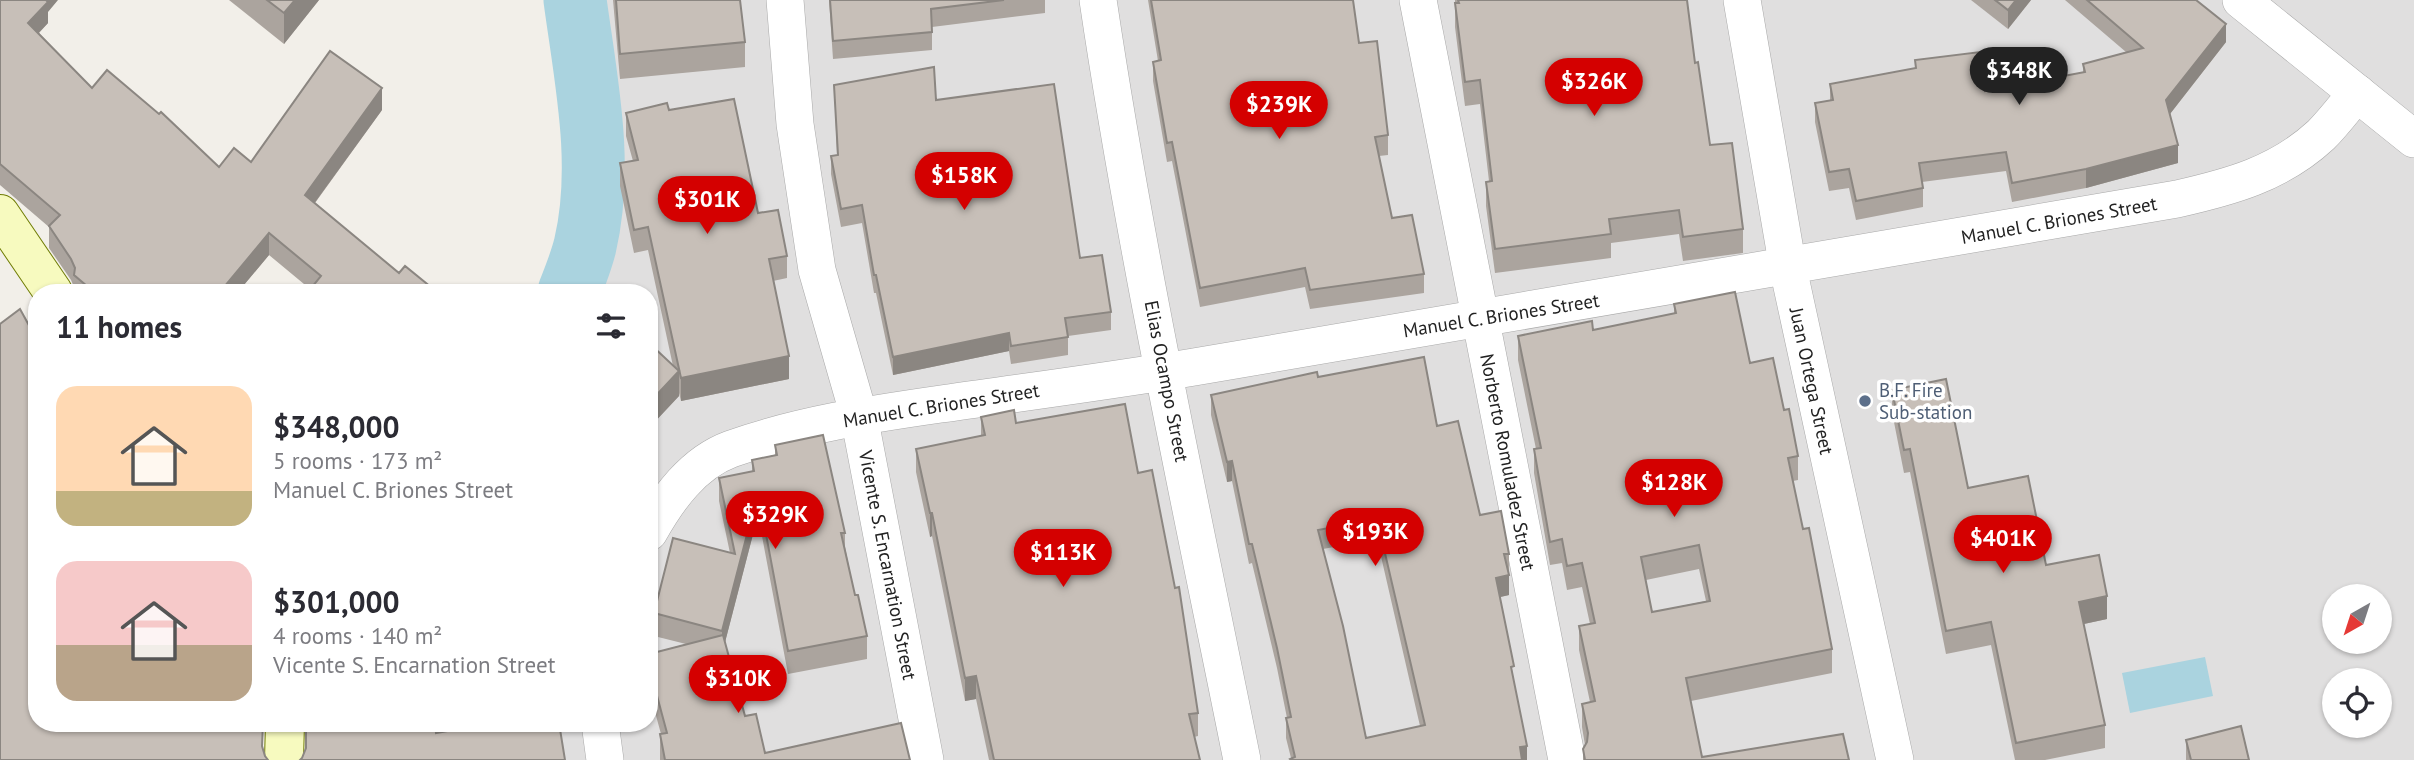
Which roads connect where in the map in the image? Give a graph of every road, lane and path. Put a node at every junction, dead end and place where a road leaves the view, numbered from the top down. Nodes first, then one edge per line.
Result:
1 (785, 0) edge
2 (1098, 0) edge
3 (1418, 0) edge
4 (1742, 0) edge
5 (2241, 0) edge
6 (2357, 93) junction
7 (2414, 139) edge
8 (0, 214) edge
9 (1788, 268) junction
10 (48, 284) edge
11 (1480, 319) junction
12 (1164, 372) junction
13 (859, 416) junction
14 (658, 518) edge
15 (285, 732) edge
16 (601, 732) edge
17 (284, 760) edge
18 (605, 760) edge
19 (925, 760) edge
20 (1242, 760) edge
21 (1567, 760) edge
22 (1895, 760) edge

1 - 13 street, Vicente S. Encarnation Street
2 - 12 street, Elias Ocampo Street
3 - 11 street, Norberto Romuladez Street
4 - 9 street, Juan Ortega Street
5 - 6 street
6 - 7 street
6 - 9 street, Manuel C. Briones Street
8 - 10 main road
9 - 11 street, Manuel C. Briones Street
9 - 22 street, Juan Ortega Street
11 - 12 street, Manuel C. Briones Street
11 - 21 street, Norberto Romuladez Street
12 - 13 street, Manuel C. Briones Street
12 - 20 street, Elias Ocampo Street
13 - 14 street, Manuel C. Briones Street
13 - 19 street, Vicente S. Encarnation Street
15 - 17 main road
16 - 18 street

